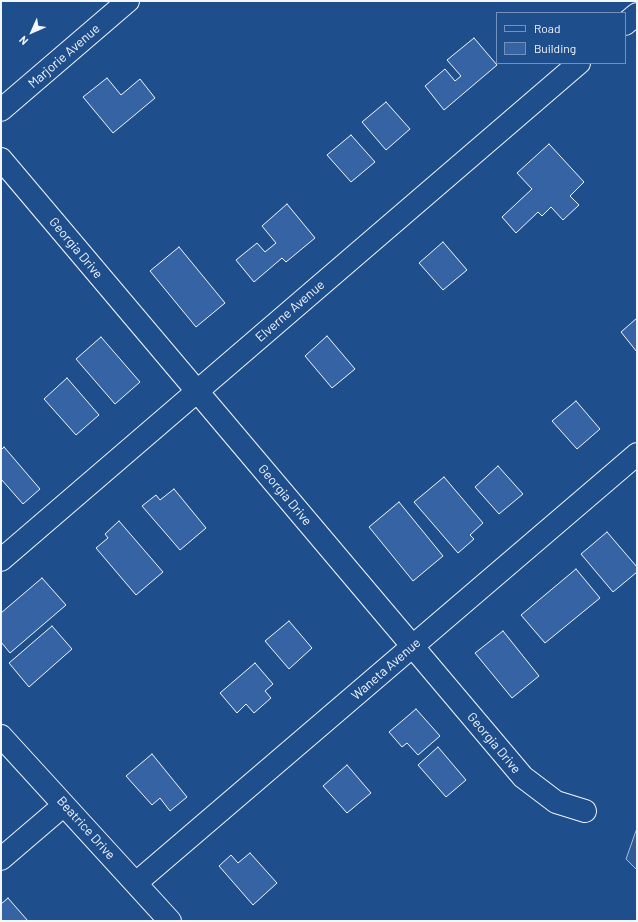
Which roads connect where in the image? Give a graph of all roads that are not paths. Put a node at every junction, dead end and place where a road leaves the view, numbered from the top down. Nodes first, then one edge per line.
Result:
1 (128, 1) edge
2 (637, 14) edge
3 (626, 23) edge
4 (578, 64) edge
5 (1, 110) edge
6 (1, 159) edge
7 (197, 391) junction
8 (637, 454) edge
9 (1, 560) edge
10 (412, 646) junction
11 (1, 736) edge
12 (64, 804) junction
13 (585, 811) dead end
14 (1, 859) edge
15 (136, 883) junction
16 (170, 921) edge

1 - 5 street, Marjorie Avenue
2 - 3 street
4 - 7 street, Elverne Avenue
6 - 7 street, Georgia Drive
7 - 9 street, Elverne Avenue
7 - 10 street, Georgia Drive
8 - 10 street, Waneta Avenue
10 - 13 street, Georgia Drive
10 - 15 street, Waneta Avenue
11 - 12 street, Beatrice Drive
12 - 14 street
12 - 15 street, Beatrice Drive
15 - 16 street, Beatrice Drive

